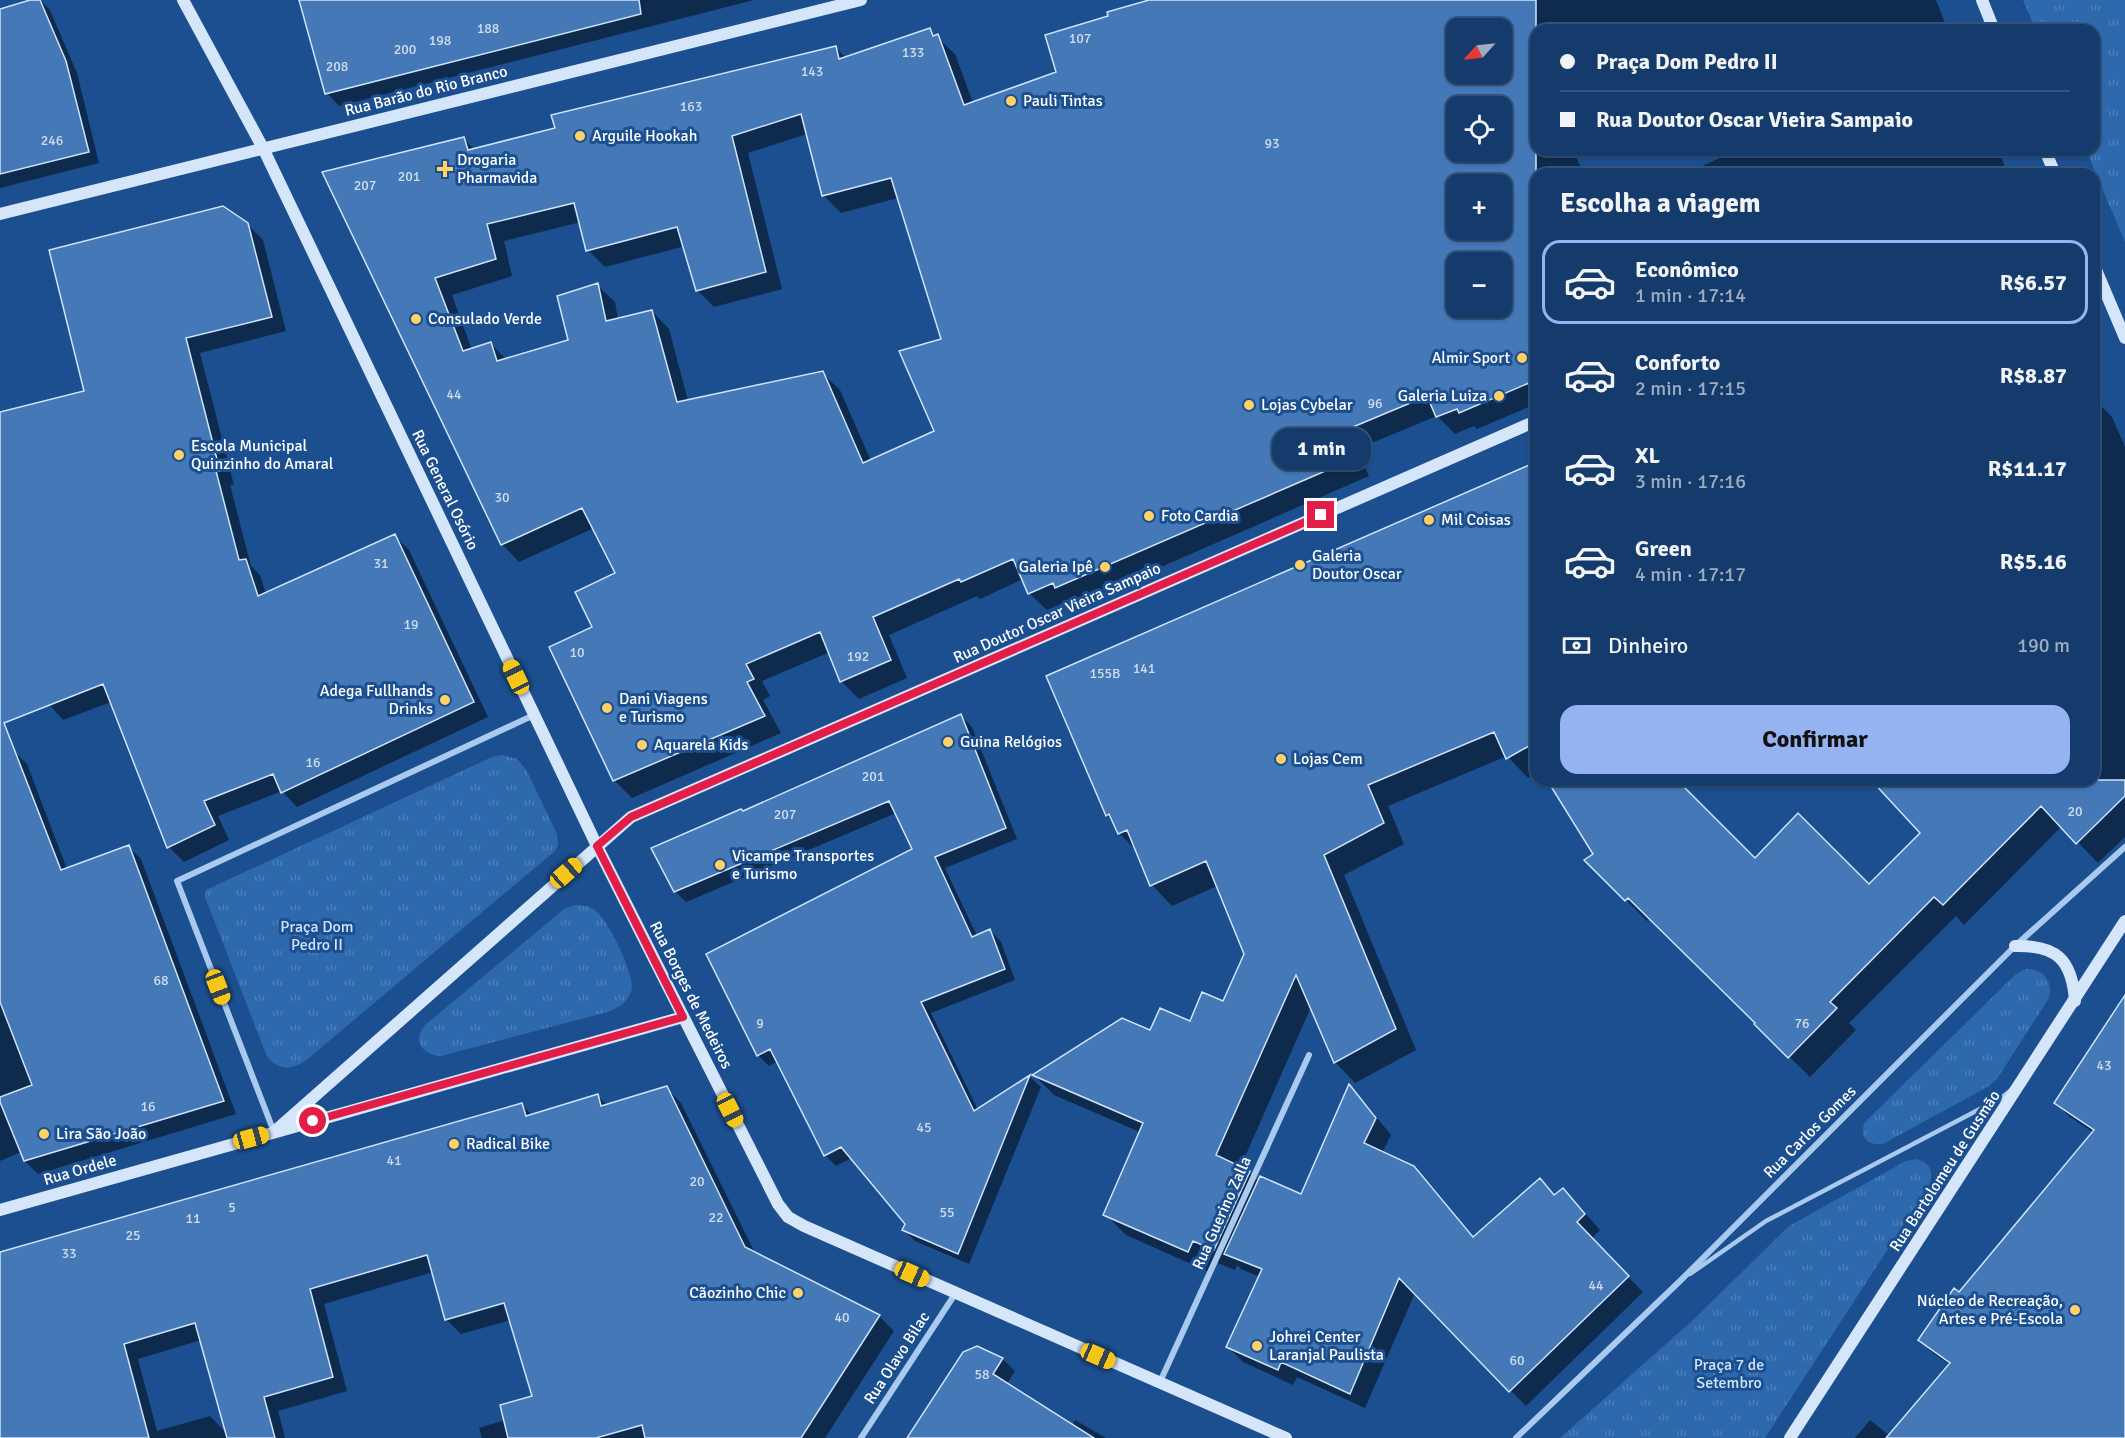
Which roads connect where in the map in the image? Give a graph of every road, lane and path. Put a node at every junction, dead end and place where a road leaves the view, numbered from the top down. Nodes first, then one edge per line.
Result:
1 (183, 0) edge
2 (861, 0) edge
3 (1982, 0) edge
4 (1992, 24) edge
5 (263, 148) junction
6 (0, 214) edge
7 (2100, 279) edge
8 (2125, 338) edge
9 (1530, 424) edge
10 (535, 715) junction
11 (597, 846) junction
12 (2125, 847) edge
13 (2125, 921) edge
14 (2015, 946) junction
15 (2075, 1001) junction
16 (683, 1017) junction
17 (1309, 1055) dead end
18 (2024, 1080) junction
19 (274, 1132) junction
20 (0, 1210) edge
21 (1680, 1281) junction
22 (955, 1294) junction
23 (1160, 1383) junction
24 (861, 1438) edge
25 (1286, 1438) edge
26 (1516, 1438) edge
27 (1791, 1438) edge

1 - 5 street, Rua General Osório
2 - 5 street, Rua Barão do Rio Branco
3 - 4 street
5 - 6 street, Rua Barão do Rio Branco
5 - 10 street, Rua General Osório
7 - 8 street
9 - 11 street, Rua Doutor Oscar Vieira Sampaio
10 - 11 street, Rua General Osório
10 - 19 street
11 - 16 street, Rua Borges de Medeiros
11 - 19 street
12 - 14 street, Rua Carlos Gomes
13 - 15 street, Rua Bartolomeu de Gusmão
14 - 15 street
14 - 21 street, Rua Carlos Gomes
15 - 18 street, Rua Bartolomeu de Gusmão
16 - 19 street
16 - 22 street, Rua Borges de Medeiros
17 - 23 street, Rua Guerino Zalla
18 - 21 lane
18 - 27 street, Rua Bartolomeu de Gusmão
19 - 20 street, Rua Ordele
21 - 26 street, Rua Carlos Gomes
22 - 23 street, Rua Borges de Medeiros
22 - 24 street, Rua Olavo Bilac
23 - 25 street, Rua Borges de Medeiros

